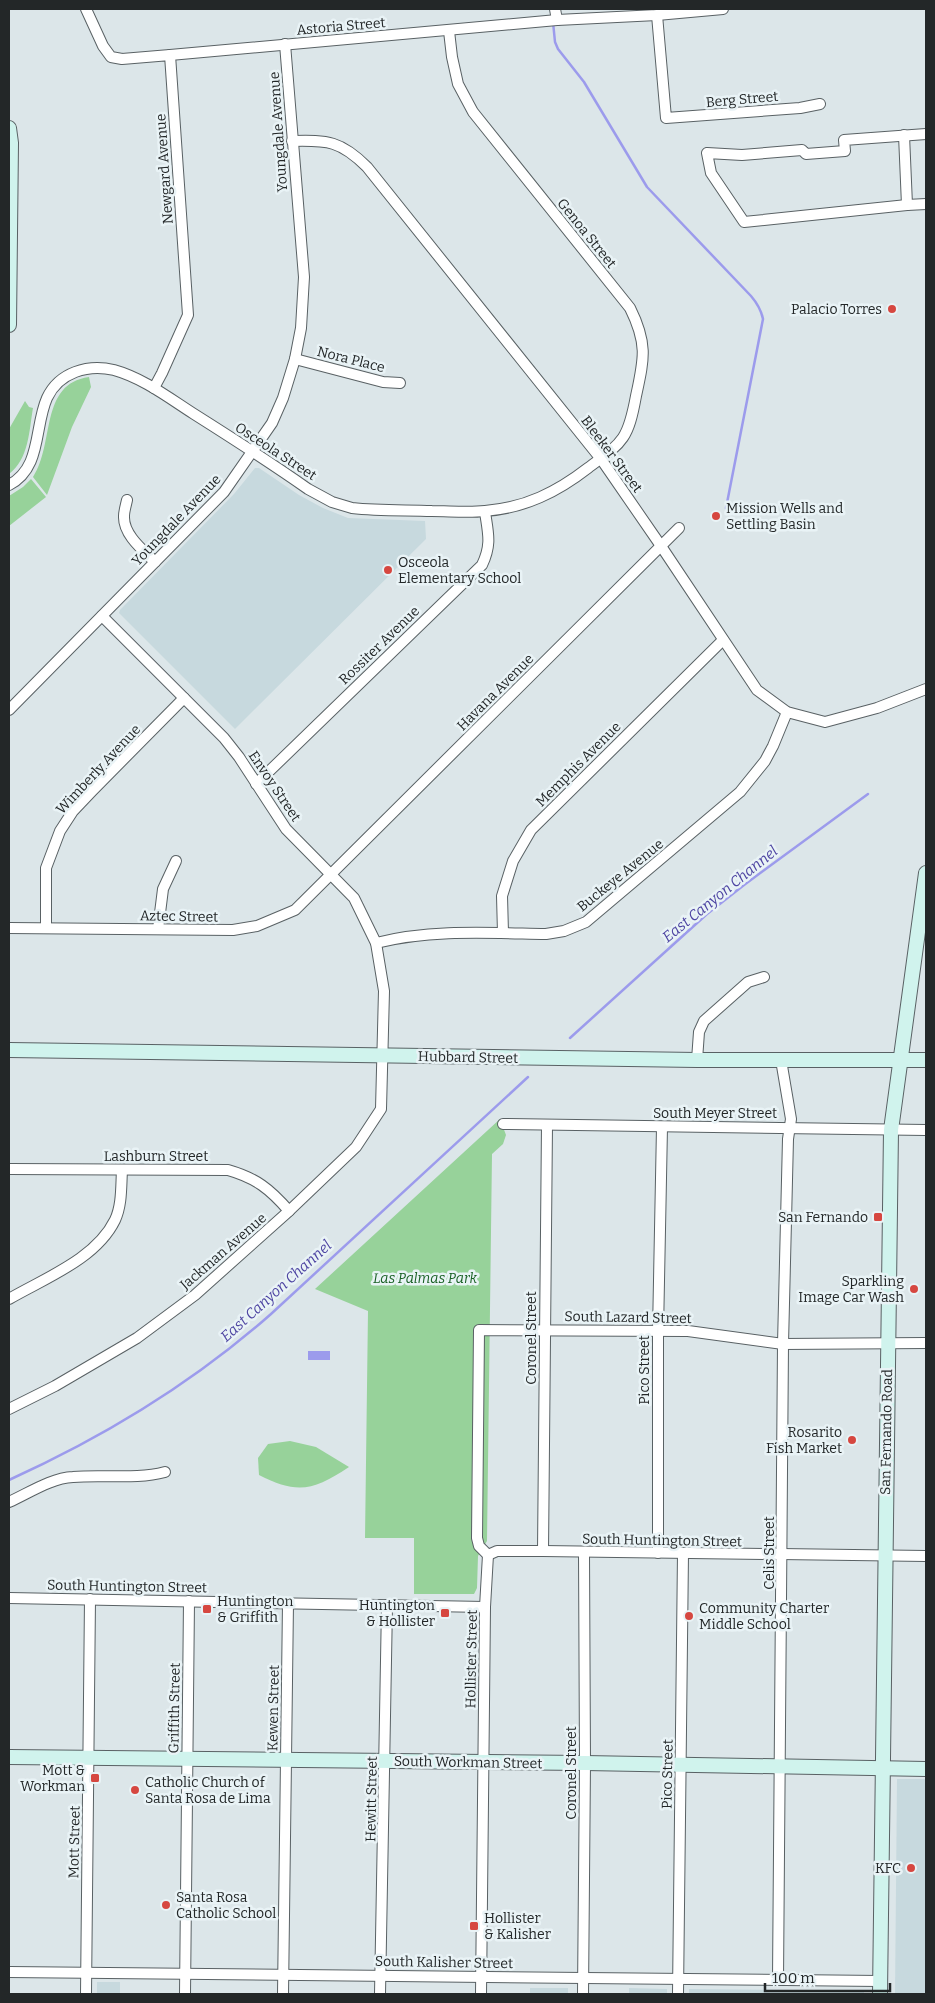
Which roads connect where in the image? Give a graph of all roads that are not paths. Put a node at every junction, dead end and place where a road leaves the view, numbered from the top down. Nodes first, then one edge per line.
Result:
1 (86, 9) edge
2 (556, 9) edge
3 (723, 9) edge
4 (657, 15) junction
5 (557, 20) junction
6 (449, 31) junction
7 (285, 44) junction
8 (170, 54) junction
9 (820, 104) dead end
10 (9, 128) edge
11 (926, 134) edge
12 (904, 135) junction
13 (292, 141) junction
14 (926, 204) edge
15 (906, 205) junction
16 (9, 325) edge
17 (295, 359) junction
18 (400, 383) dead end
19 (154, 388) junction
20 (252, 451) junction
21 (601, 459) junction
22 (9, 485) edge
23 (127, 500) dead end
24 (485, 512) junction
25 (679, 528) dead end
26 (661, 546) junction
27 (156, 562) junction
28 (102, 616) junction
29 (723, 640) junction
30 (926, 689) edge
31 (184, 698) junction
32 (9, 710) edge
33 (786, 712) junction
34 (256, 784) junction
35 (176, 861) dead end
36 (926, 873) edge
37 (332, 874) junction
38 (9, 928) edge
39 (46, 928) junction
40 (158, 929) junction
41 (503, 933) junction
42 (376, 944) junction
43 (764, 977) dead end
44 (9, 1050) edge
45 (381, 1055) junction
46 (697, 1060) junction
47 (781, 1060) junction
48 (926, 1060) edge
49 (900, 1061) junction
50 (503, 1124) dead end
51 (547, 1125) junction
52 (662, 1127) junction
53 (790, 1128) junction
54 (891, 1130) junction
55 (926, 1130) edge
56 (9, 1169) edge
57 (122, 1170) junction
58 (289, 1211) junction
59 (9, 1299) edge
60 (544, 1329) junction
61 (658, 1332) junction
62 (887, 1342) junction
63 (926, 1343) edge
64 (783, 1344) junction
65 (9, 1409) edge
66 (165, 1472) dead end
67 (9, 1502) edge
68 (543, 1551) junction
69 (584, 1553) junction
70 (658, 1553) junction
71 (683, 1554) junction
72 (488, 1555) junction
73 (782, 1555) junction
74 (884, 1555) junction
75 (926, 1556) edge
76 (9, 1598) edge
77 (90, 1600) junction
78 (189, 1601) junction
79 (288, 1603) junction
80 (387, 1605) junction
81 (485, 1607) junction
82 (9, 1757) edge
83 (88, 1758) junction
84 (187, 1759) junction
85 (286, 1760) junction
86 (386, 1761) junction
87 (483, 1762) junction
88 (586, 1763) junction
89 (680, 1764) junction
90 (780, 1767) junction
91 (882, 1768) junction
92 (926, 1770) edge
93 (9, 1972) edge
94 (86, 1972) junction
95 (185, 1973) junction
96 (284, 1974) junction
97 (381, 1975) junction
98 (481, 1976) junction
99 (584, 1978) junction
100 (678, 1979) junction
101 (778, 1980) junction
102 (880, 1988) edge
103 (86, 1994) edge
104 (185, 1994) edge
105 (284, 1994) edge
106 (380, 1994) edge
107 (480, 1994) edge
108 (583, 1994) edge
109 (678, 1994) edge

1 - 8 street
2 - 5 street
3 - 4 street, Astoria Street
4 - 5 street, Astoria Street
4 - 9 street, Berg Street
5 - 6 street, Astoria Street
6 - 7 street, Astoria Street
6 - 21 street, Genoa Street
7 - 8 street, Astoria Street
7 - 13 street, Youngdale Avenue
8 - 19 street, Newgard Avenue
10 - 16 main road
11 - 12 street
12 - 15 street
12 - 15 street
13 - 17 street, Youngdale Avenue
13 - 21 street, Bleeker Street
14 - 15 street
17 - 18 street, Nora Place
17 - 20 street, Youngdale Avenue
19 - 20 street, Osceola Street
19 - 22 street, Osceola Street
20 - 24 street, Osceola Street
20 - 27 street, Youngdale Avenue
21 - 24 street, Osceola Street
21 - 26 street, Bleeker Street
23 - 27 street
24 - 34 street, Rossiter Avenue
25 - 26 street, Havana Avenue
26 - 29 street, Bleeker Street
26 - 37 street, Havana Avenue
27 - 28 street, Youngdale Avenue
28 - 31 street, Envoy Street
28 - 32 street, Youngdale Avenue
29 - 33 street, Bleeker Street
29 - 41 street, Memphis Avenue
30 - 33 street, Bleeker Street
31 - 34 street, Envoy Street
31 - 39 street, Wimberly Avenue
33 - 41 street, Buckeye Avenue
34 - 37 street, Envoy Street
35 - 40 street
36 - 49 main road, San Fernando Road
37 - 40 street, Aztec Street
37 - 42 street, Envoy Street
38 - 39 street, Aztec Street
39 - 40 street, Aztec Street
41 - 42 street, Buckeye Avenue
42 - 45 street, Envoy Street
43 - 46 street
44 - 45 main road, Hubbard Street
45 - 46 main road, Hubbard Street
45 - 58 street, Jackman Avenue
46 - 47 main road, Hubbard Street
47 - 49 main road, Hubbard Street
47 - 53 street, Celis Street
48 - 49 main road, Hubbard Street
49 - 54 main road, San Fernando Road
50 - 51 street, South Meyer Street
51 - 52 street, South Meyer Street
51 - 60 street, Coronel Street
52 - 53 street, South Meyer Street
52 - 61 street, Pico Street
53 - 54 street, South Meyer Street
53 - 64 street, Celis Street
54 - 55 street, South Meyer Street
54 - 62 main road, San Fernando Road
56 - 57 street, Lashburn Street
57 - 58 street, Lashburn Street
57 - 59 street
58 - 65 street, Jackman Avenue
60 - 61 street, South Lazard Street
60 - 68 street, Coronel Street
60 - 72 street, South Lazard Street
61 - 64 street, South Lazard Street
61 - 70 street, Pico Street
62 - 63 street, South Lazard Street
62 - 64 street, South Lazard Street
62 - 74 main road, San Fernando Road
64 - 73 street, Celis Street
66 - 67 street
68 - 69 street, South Huntington Street
68 - 72 street, South Huntington Street
69 - 70 street, South Huntington Street
69 - 88 street, Coronel Street
70 - 71 street, South Huntington Street
71 - 73 street, South Huntington Street
71 - 89 street, Pico Street
72 - 81 street, Hollister Street
73 - 74 street, South Huntington Street
73 - 90 street, Celis Street
74 - 75 street, South Huntington Street
74 - 91 main road, San Fernando Road
76 - 77 street, South Huntington Street
77 - 78 street, South Huntington Street
77 - 83 street, Mott Street
78 - 79 street, South Huntington Street
78 - 84 street, Griffith Street
79 - 80 street, South Huntington Street
79 - 85 street, Kewen Street
80 - 81 street, South Huntington Street
80 - 86 street, Hewitt Street
81 - 87 street, Hollister Street
82 - 83 main road, South Workman Street
83 - 84 main road, South Workman Street
83 - 94 street, Mott Street
84 - 85 main road, South Workman Street
84 - 95 street, Griffith Street
85 - 86 main road, South Workman Street
85 - 96 street, Kewen Street
86 - 87 main road, South Workman Street
86 - 97 street, Hewitt Street
87 - 88 main road, South Workman Street
87 - 98 street, Hollister Street
88 - 89 main road, South Workman Street
88 - 99 street, Coronel Street
89 - 90 main road, South Workman Street
89 - 100 street, Pico Street
90 - 91 main road, South Workman Street
90 - 101 street, Celis Street
91 - 92 main road, South Workman Street
91 - 102 main road, San Fernando Road
93 - 94 street, South Kalisher Street
94 - 95 street, South Kalisher Street
94 - 103 street, Mott Street
95 - 96 street, South Kalisher Street
95 - 104 street, Griffith Street
96 - 97 street, South Kalisher Street
96 - 105 street, Kewen Street
97 - 98 street, South Kalisher Street
97 - 106 street, Hewitt Street
98 - 99 street, South Kalisher Street
98 - 107 street, Hollister Street
99 - 100 street, South Kalisher Street
99 - 108 street, Coronel Street
100 - 101 street, South Kalisher Street
100 - 109 street, Pico Street
101 - 102 street, South Kalisher Street

